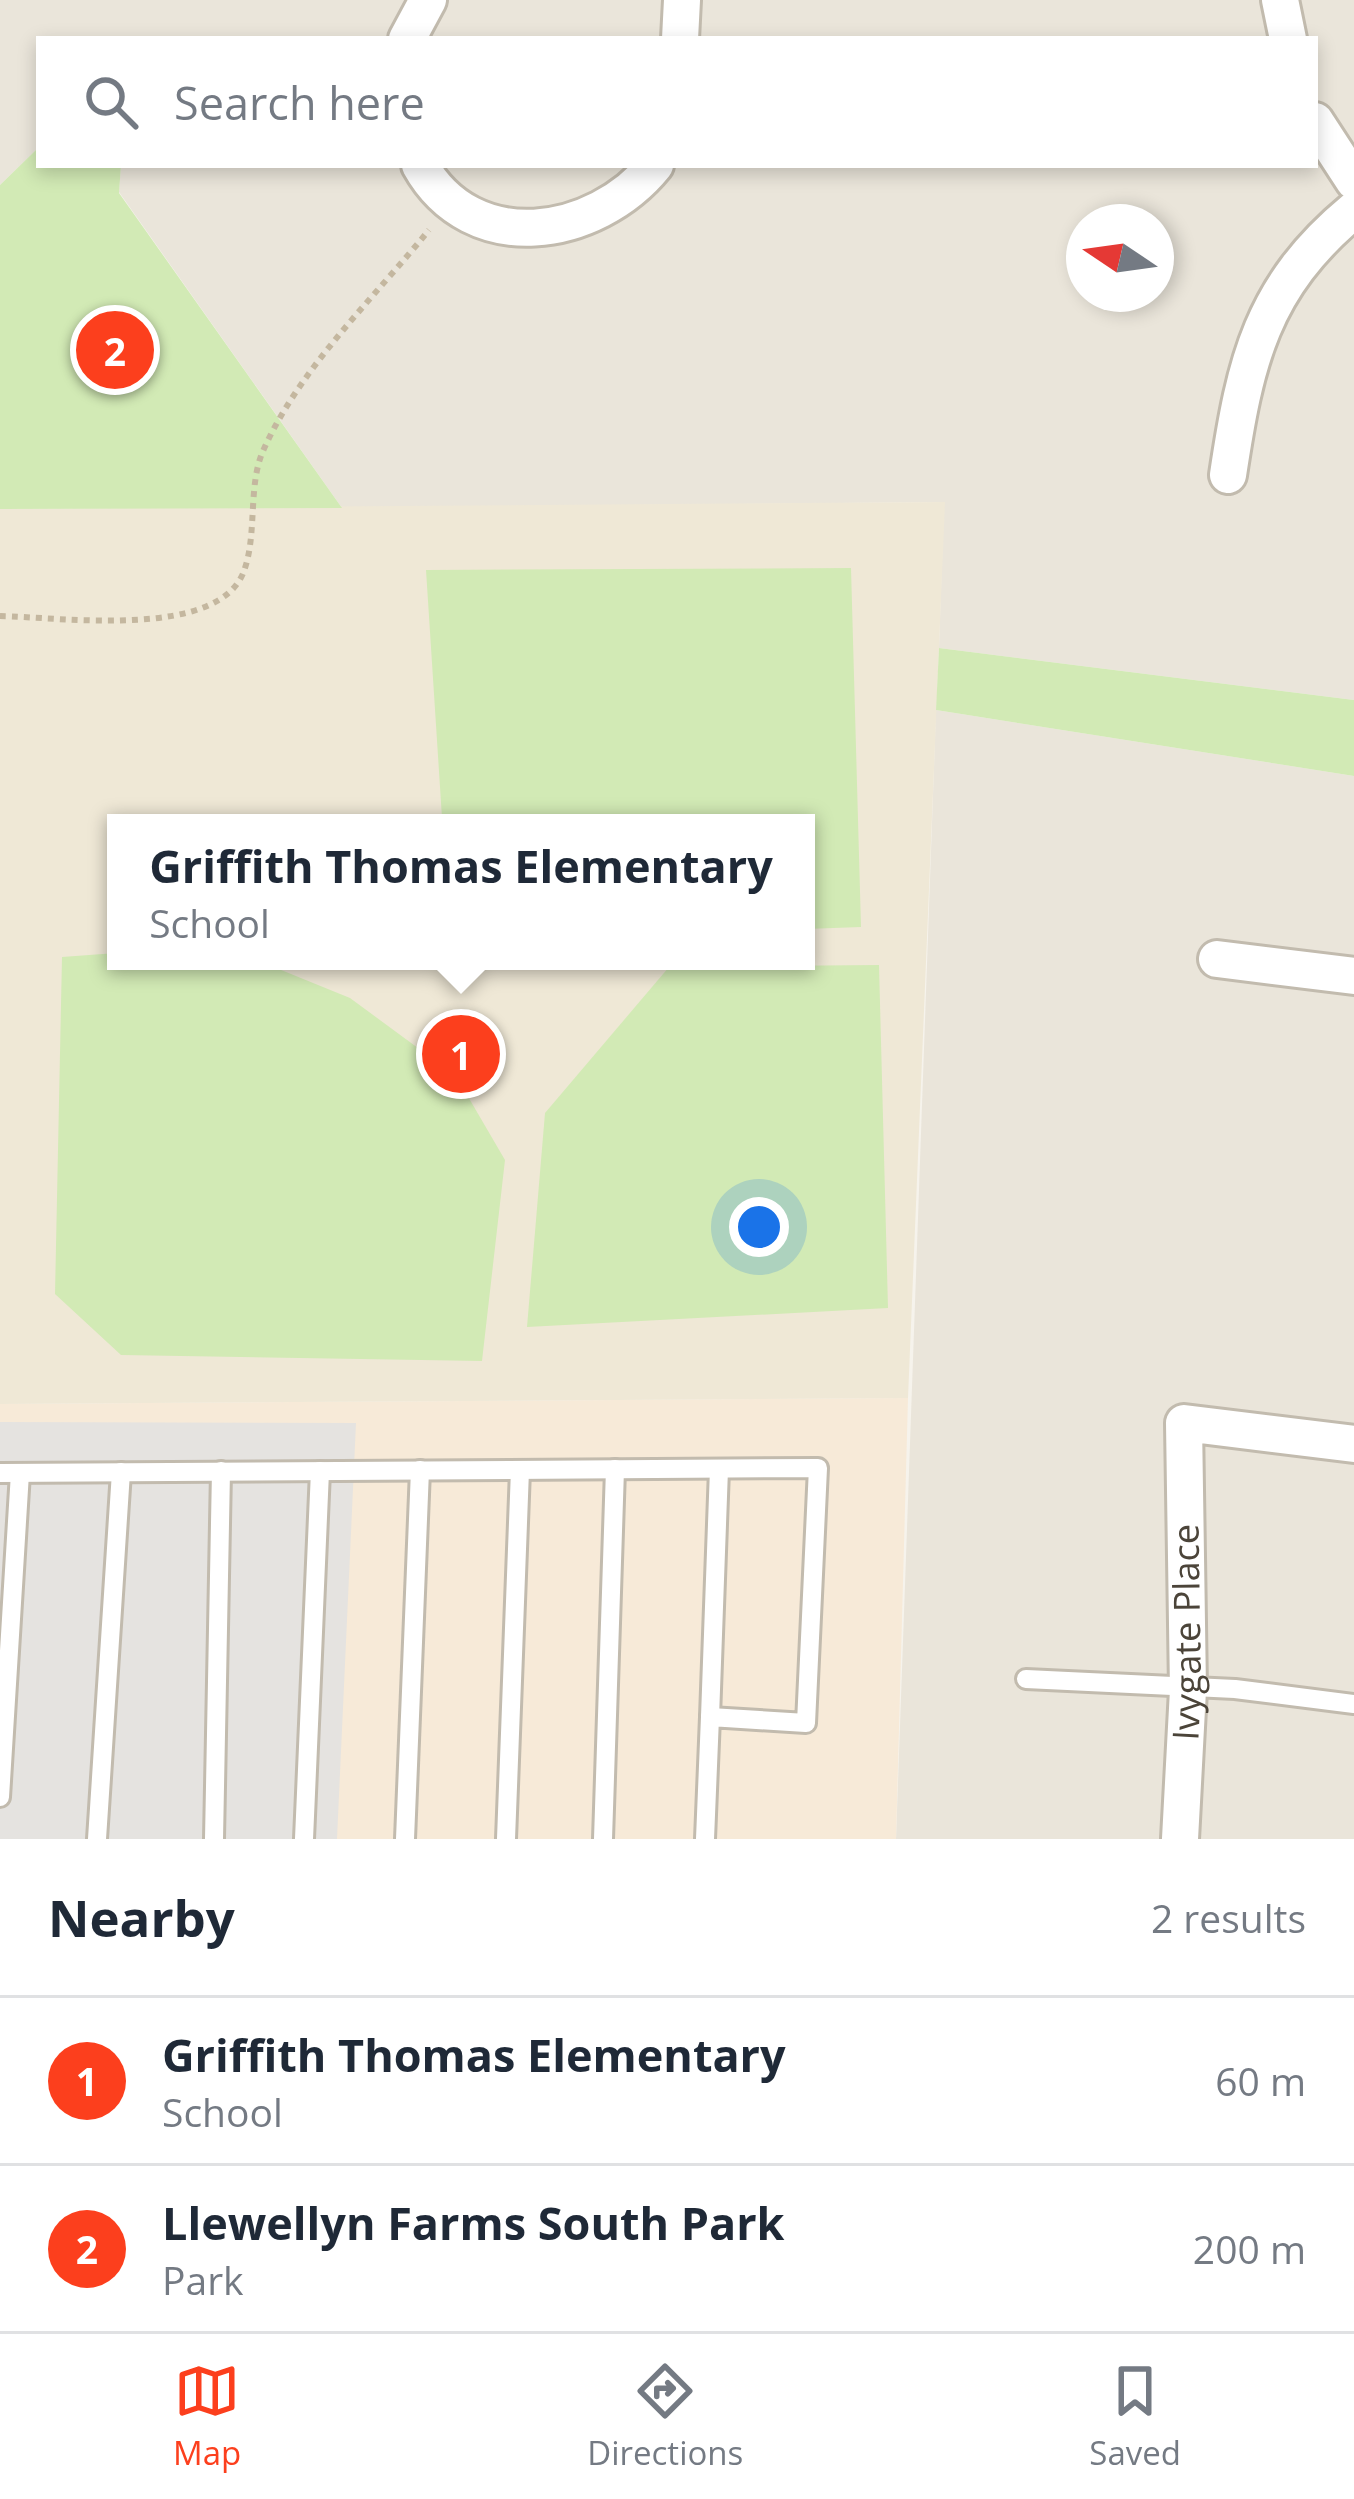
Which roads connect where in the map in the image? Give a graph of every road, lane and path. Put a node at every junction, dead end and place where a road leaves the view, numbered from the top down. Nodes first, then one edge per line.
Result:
1 (428, 0) edge
2 (682, 0) edge
3 (1280, 0) edge
4 (409, 36) edge
5 (680, 36) edge
6 (1287, 36) edge
7 (1318, 126) edge
8 (423, 168) edge
9 (652, 168) edge
10 (1354, 181) edge
11 (453, 201) junction
12 (1354, 210) edge
13 (1228, 475) dead end
14 (0, 616) edge
15 (1217, 958) dead end
16 (1354, 976) edge
17 (1354, 1444) edge
18 (615, 1469) junction
19 (719, 1469) junction
20 (420, 1470) junction
21 (520, 1470) junction
22 (221, 1471) junction
23 (320, 1471) junction
24 (121, 1472) junction
25 (10, 1473) edge
26 (1026, 1678) dead end
27 (1188, 1690) junction
28 (1354, 1704) edge
29 (710, 1717) junction
30 (0, 1797) edge
31 (97, 1839) edge
32 (214, 1839) edge
33 (304, 1839) edge
34 (405, 1839) edge
35 (506, 1839) edge
36 (603, 1839) edge
37 (705, 1839) edge
38 (1180, 1839) edge

1 - 4 street
2 - 5 street
3 - 6 street
7 - 10 street
8 - 11 street
9 - 11 street
11 - 14 path
12 - 13 street
15 - 16 street
17 - 27 street, Ivygate Place
18 - 19 lane
18 - 21 lane
18 - 36 lane
19 - 29 lane
19 - 29 lane
20 - 21 lane
20 - 23 lane
20 - 34 lane
21 - 35 lane
22 - 23 lane
22 - 24 lane
22 - 32 lane
23 - 33 lane
24 - 25 lane
24 - 31 lane
25 - 30 lane
26 - 27 lane
27 - 28 lane
27 - 38 street, Ivygate Place
29 - 37 lane

